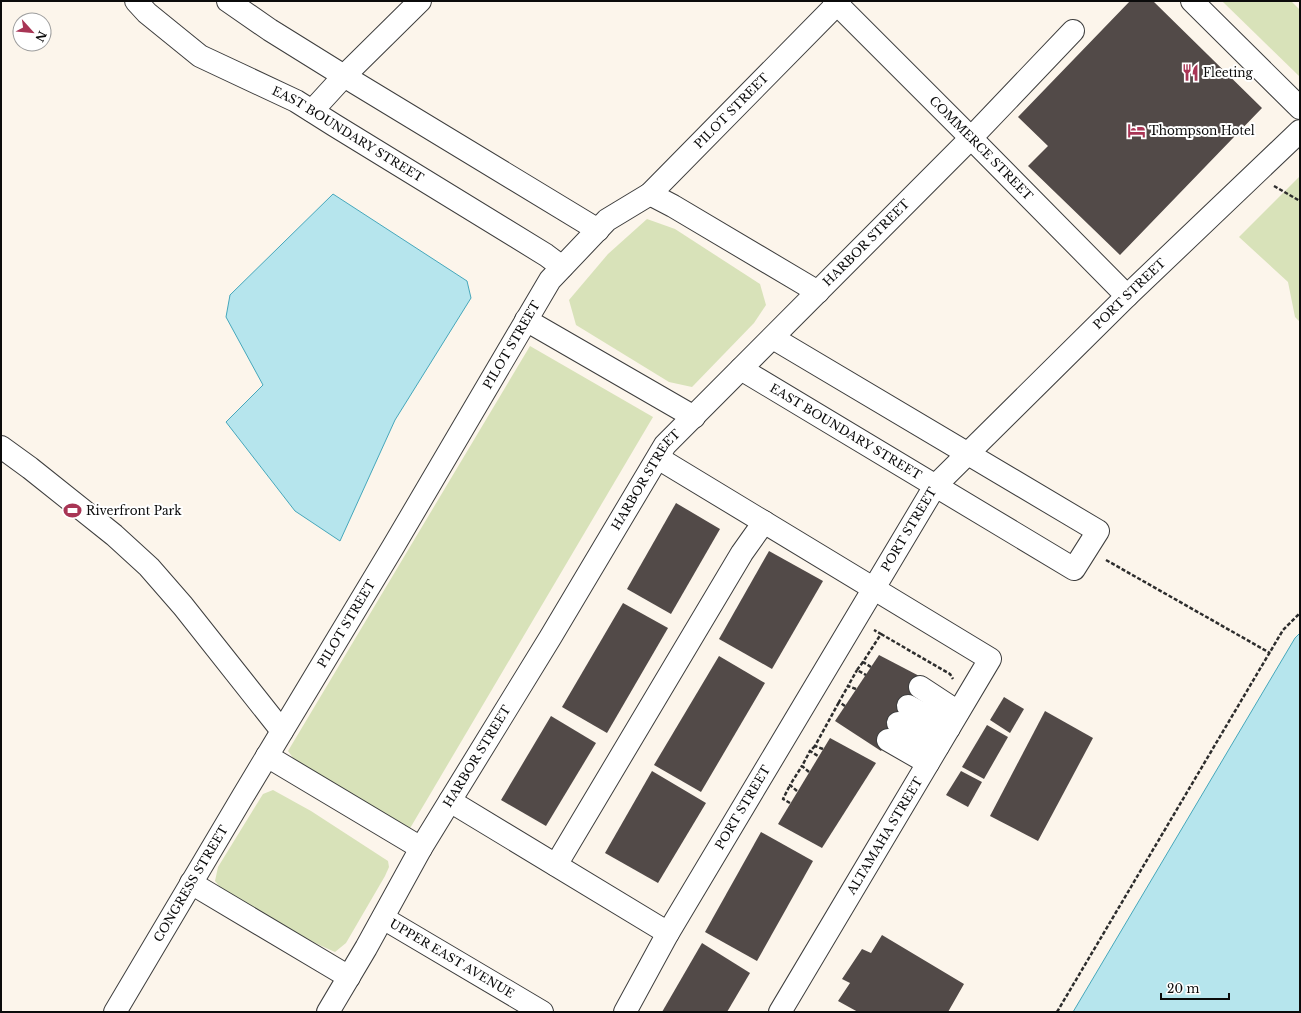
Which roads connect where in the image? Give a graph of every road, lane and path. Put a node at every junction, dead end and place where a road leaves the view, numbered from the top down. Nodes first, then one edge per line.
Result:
1 (136, 1) edge
2 (228, 1) edge
3 (420, 1) edge
4 (1192, 1) edge
5 (837, 2) edge
6 (1073, 31) dead end
7 (344, 76) junction
8 (1300, 108) edge
9 (312, 111) junction
10 (1300, 131) edge
11 (971, 138) junction
12 (1274, 186) dead end
13 (650, 194) junction
14 (1300, 201) edge
15 (598, 230) junction
16 (562, 267) junction
17 (818, 292) junction
18 (1127, 296) junction
19 (526, 320) junction
20 (772, 338) junction
21 (741, 370) junction
22 (694, 417) junction
23 (1, 447) edge
24 (968, 455) junction
25 (658, 458) junction
26 (935, 486) junction
27 (764, 522) junction
28 (1102, 558) dead end
29 (874, 589) junction
30 (1300, 613) edge
31 (1270, 653) junction
32 (863, 662) dead end
33 (857, 670) junction
34 (866, 675) dead end
35 (848, 686) junction
36 (920, 687) dead end
37 (856, 689) dead end
38 (839, 702) junction
39 (845, 706) dead end
40 (953, 720) junction
41 (282, 731) junction
42 (815, 746) junction
43 (823, 749) dead end
44 (810, 751) junction
45 (933, 754) junction
46 (267, 756) junction
47 (818, 756) dead end
48 (802, 766) junction
49 (809, 772) dead end
50 (790, 785) junction
51 (798, 791) dead end
52 (450, 801) junction
53 (790, 803) dead end
54 (421, 848) junction
55 (556, 865) junction
56 (191, 883) junction
57 (383, 918) junction
58 (668, 933) junction
59 (349, 977) junction
60 (115, 1012) edge
61 (328, 1012) edge
62 (542, 1012) edge
63 (625, 1012) edge
64 (780, 1012) edge
65 (1057, 1012) edge

1 - 9 street, EAST BOUNDARY STREET
2 - 7 street
3 - 7 street
4 - 8 street
5 - 11 street, COMMERCE STREET
5 - 13 street, PILOT STREET
6 - 11 street, HARBOR STREET
7 - 9 street
7 - 15 street
9 - 16 street, EAST BOUNDARY STREET
10 - 18 street, PORT STREET
11 - 17 street, HARBOR STREET
11 - 18 street, COMMERCE STREET
12 - 14 path
13 - 15 street, PILOT STREET
13 - 17 street
15 - 16 street, PILOT STREET
16 - 19 street, PILOT STREET
17 - 20 street, HARBOR STREET
18 - 24 street, PORT STREET
19 - 22 street
19 - 41 street, PILOT STREET
20 - 21 street, HARBOR STREET
20 - 24 street
21 - 22 street, HARBOR STREET
21 - 26 street, EAST BOUNDARY STREET
22 - 25 street, HARBOR STREET
23 - 41 street
24 - 26 street, PORT STREET
24 - 26 street, EAST BOUNDARY STREET
25 - 27 street
25 - 52 street, HARBOR STREET
26 - 29 street, PORT STREET
27 - 29 street
27 - 55 street
28 - 31 path
29 - 40 street, ALTAMAHA STREET
29 - 58 street, PORT STREET
30 - 31 path
31 - 65 path
32 - 33 path
33 - 34 path
33 - 35 path
35 - 37 path
35 - 38 path
36 - 40 street
38 - 39 path
38 - 42 path
40 - 45 street, ALTAMAHA STREET
40 - 45 street
41 - 46 street, PILOT STREET
42 - 43 path
42 - 44 path
44 - 47 path
44 - 48 path
45 - 64 street, ALTAMAHA STREET
46 - 54 street
46 - 56 street, CONGRESS STREET
48 - 49 path
48 - 50 path
50 - 51 path
50 - 53 path
52 - 54 street, HARBOR STREET
52 - 55 street
54 - 57 street, HARBOR STREET
55 - 58 street
56 - 59 street
56 - 60 street, CONGRESS STREET
57 - 59 street, HARBOR STREET
57 - 62 street, UPPER EAST AVENUE
58 - 63 street, PORT STREET
59 - 61 street, HARBOR STREET

